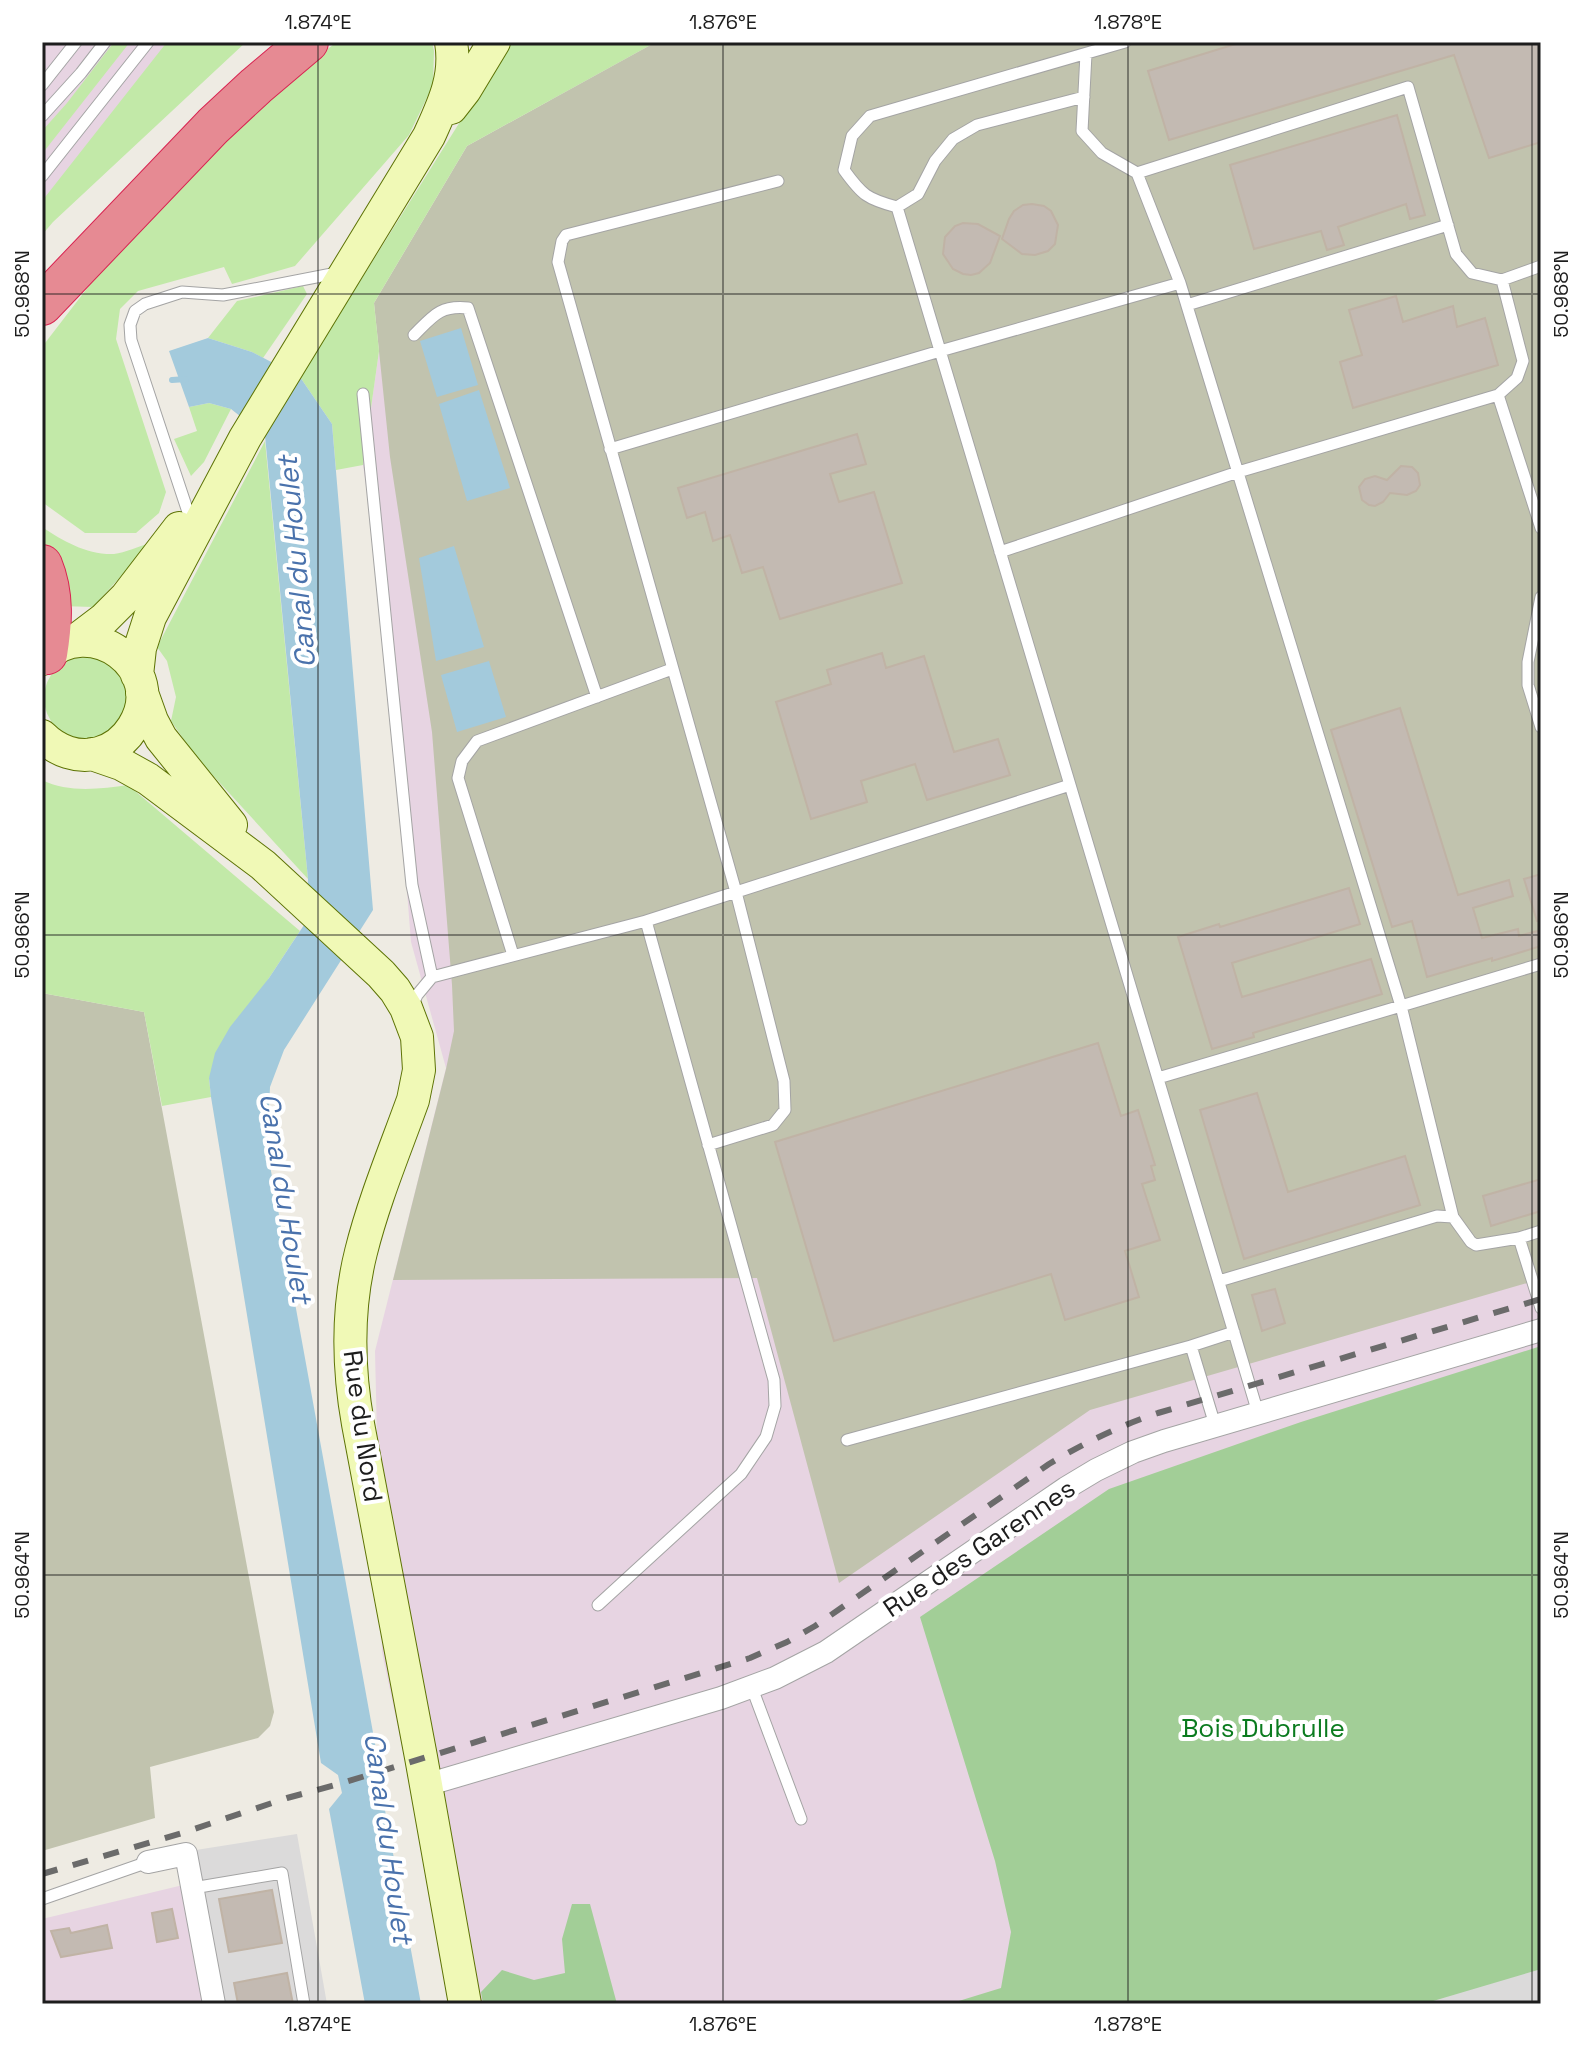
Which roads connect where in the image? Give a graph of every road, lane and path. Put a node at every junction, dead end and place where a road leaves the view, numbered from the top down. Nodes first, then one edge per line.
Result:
1 (76, 42) edge
2 (105, 42) edge
3 (148, 42) edge
4 (272, 42) edge
5 (308, 42) edge
6 (451, 42) edge
7 (494, 42) edge
8 (1125, 42) edge
9 (1108, 45) edge
10 (1086, 54) junction
11 (42, 85) edge
12 (1084, 97) junction
13 (42, 116) edge
14 (429, 136) junction
15 (1137, 173) junction
16 (42, 176) edge
17 (778, 181) dead end
18 (897, 207) junction
19 (1448, 225) junction
20 (42, 263) edge
21 (1541, 266) edge
22 (346, 271) junction
23 (1502, 280) junction
24 (1180, 283) junction
25 (42, 305) edge
26 (1187, 305) junction
27 (414, 335) dead end
28 (940, 351) junction
29 (363, 394) dead end
30 (1498, 395) junction
31 (245, 438) junction
32 (610, 449) junction
33 (1238, 472) junction
34 (189, 515) junction
35 (1541, 528) edge
36 (1000, 552) junction
37 (42, 565) edge
38 (1541, 597) edge
39 (55, 652) edge
40 (672, 669) junction
41 (140, 684) junction
42 (597, 697) junction
43 (1541, 727) edge
44 (46, 741) edge
45 (92, 754) junction
46 (1070, 785) junction
47 (263, 865) junction
48 (736, 892) junction
49 (646, 921) junction
50 (513, 955) junction
51 (1541, 964) edge
52 (432, 977) junction
53 (1401, 1006) junction
54 (409, 1013) junction
55 (1158, 1078) junction
56 (708, 1145) junction
57 (1453, 1217) junction
58 (1541, 1231) edge
59 (1519, 1238) junction
60 (1219, 1281) junction
61 (1541, 1308) edge
62 (1541, 1330) edge
63 (1234, 1332) junction
64 (1191, 1346) junction
65 (1258, 1413) junction
66 (1215, 1425) junction
67 (847, 1440) dead end
68 (598, 1605) dead end
69 (752, 1688) junction
70 (426, 1785) junction
71 (801, 1819) dead end
72 (148, 1862) joint
73 (193, 1888) junction
74 (42, 1899) edge
75 (214, 2004) edge
76 (304, 2004) edge
77 (465, 2004) edge

1 - 11 lane
2 - 13 lane
3 - 16 lane
4 - 20 highway
5 - 25 highway
6 - 14 street
7 - 14 street
8 - 9 lane
9 - 10 lane
10 - 12 lane
10 - 18 lane
12 - 15 lane
12 - 18 lane
14 - 22 street
15 - 19 lane
15 - 24 lane
17 - 32 lane
18 - 28 lane
19 - 23 lane
19 - 26 lane
21 - 23 lane
22 - 31 street
22 - 34 lane
23 - 30 lane
24 - 26 lane
24 - 28 lane
26 - 33 lane
27 - 42 lane
28 - 32 lane
28 - 36 lane
29 - 52 lane
30 - 33 lane
30 - 35 lane
31 - 34 street
31 - 41 street
32 - 40 lane
33 - 36 lane
33 - 53 lane
34 - 39 street
36 - 46 lane
37 - 39 highway
38 - 43 lane
39 - 41 street
40 - 42 lane
40 - 48 lane
41 - 45 street
41 - 47 street, Rue du Nord
42 - 50 lane
44 - 45 street, Rue du Nord
45 - 47 street, Rue du Nord
46 - 48 lane
46 - 55 lane
47 - 54 street, Rue du Nord
48 - 49 lane
48 - 56 lane
49 - 50 lane
49 - 56 lane
50 - 52 lane
51 - 53 lane
52 - 54 lane
53 - 55 lane
53 - 57 lane
54 - 70 street, Rue du Nord
55 - 60 lane
56 - 68 lane
57 - 59 lane
57 - 60 lane
58 - 59 lane
59 - 61 lane
60 - 63 lane
62 - 65 street, Rue des Garennes
63 - 64 lane
63 - 65 lane
64 - 66 lane
64 - 67 lane
65 - 66 street, Rue des Garennes
66 - 69 street, Rue des Garennes
69 - 70 street, Rue des Garennes
69 - 71 lane
70 - 77 street, Rue du Nord
72 - 73 street
72 - 74 lane
73 - 75 street
73 - 76 lane

